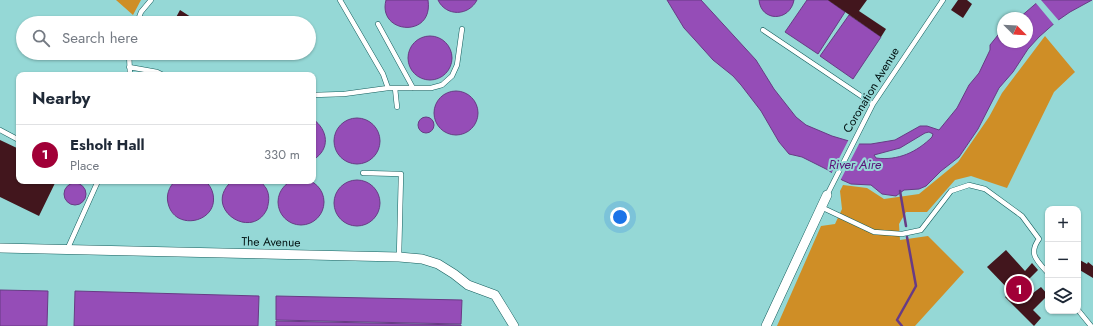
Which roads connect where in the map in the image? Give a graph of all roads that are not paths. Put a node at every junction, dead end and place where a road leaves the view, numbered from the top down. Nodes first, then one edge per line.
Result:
1 (151, 0) edge
2 (340, 0) edge
3 (943, 0) edge
4 (139, 16) edge
5 (378, 24) dead end
6 (462, 29) dead end
7 (763, 30) dead end
8 (129, 60) edge
9 (129, 67) junction
10 (130, 72) edge
11 (157, 72) edge
12 (388, 88) junction
13 (395, 88) junction
14 (412, 88) junction
15 (316, 95) edge
16 (873, 104) junction
17 (397, 107) dead end
18 (0, 130) edge
19 (16, 138) edge
20 (363, 173) dead end
21 (97, 184) edge
22 (827, 195) joint
23 (820, 207) junction
24 (0, 248) edge
25 (67, 250) junction
26 (399, 257) junction
27 (1045, 270) edge
28 (1081, 314) edge
29 (514, 326) edge
30 (766, 326) edge
31 (1091, 326) edge

1 - 4 lane
2 - 12 lane
3 - 16 lane, Coronation Avenue
5 - 14 lane
6 - 14 lane
7 - 16 lane
8 - 9 lane
9 - 10 lane
9 - 11 lane
12 - 13 lane
12 - 15 lane
13 - 14 lane
13 - 17 lane
16 - 22 lane, Coronation Avenue
18 - 19 lane
20 - 26 lane
21 - 25 lane
22 - 23 street, Coronation Avenue
23 - 27 lane
23 - 30 street, Coronation Avenue
24 - 25 street, The Avenue
25 - 26 street, The Avenue
26 - 29 street, The Avenue
28 - 31 lane

